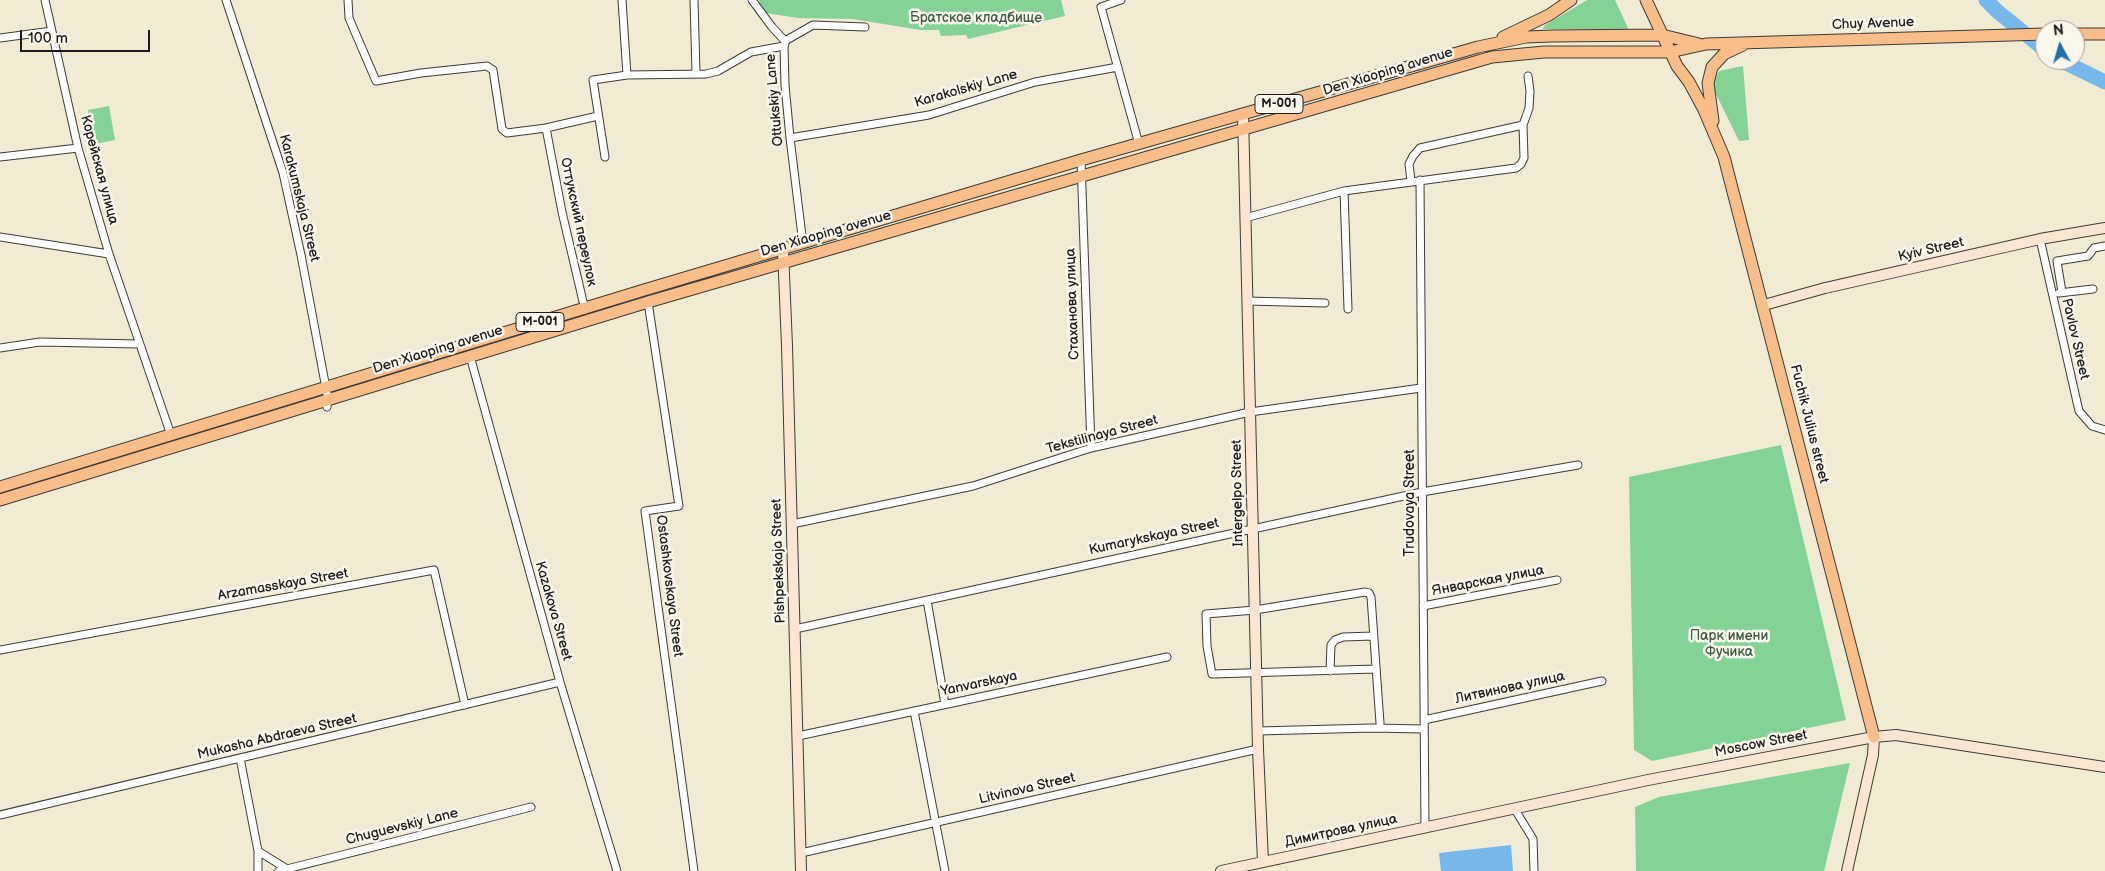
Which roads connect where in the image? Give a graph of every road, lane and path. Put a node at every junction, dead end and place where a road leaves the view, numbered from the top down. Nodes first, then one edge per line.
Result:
1 (45, 0) edge
2 (226, 0) edge
3 (348, 0) edge
4 (622, 0) edge
5 (694, 0) edge
6 (752, 0) edge
7 (1121, 0) edge
8 (1571, 0) edge
9 (1646, 0) edge
10 (865, 27) dead end
11 (52, 31) junction
12 (2035, 34) edge
13 (2085, 34) edge
14 (2105, 34) edge
15 (1662, 35) junction
16 (0, 38) edge
17 (1748, 43) junction
18 (785, 44) junction
19 (1701, 44) junction
20 (1478, 47) junction
21 (1670, 52) junction
22 (1118, 66) junction
23 (696, 73) junction
24 (628, 75) junction
25 (1528, 76) dead end
26 (1243, 114) junction
27 (598, 116) junction
28 (1523, 125) junction
29 (546, 128) junction
30 (1244, 130) junction
31 (1714, 130) junction
32 (790, 138) junction
33 (1139, 144) junction
34 (78, 148) junction
35 (0, 157) edge
36 (604, 157) dead end
37 (1081, 160) junction
38 (1081, 176) junction
39 (1420, 180) junction
40 (1411, 181) junction
41 (1344, 192) junction
42 (1245, 218) junction
43 (2105, 228) edge
44 (0, 237) edge
45 (2040, 240) junction
46 (803, 244) junction
47 (2105, 246) edge
48 (783, 250) junction
49 (109, 254) junction
50 (784, 262) junction
51 (2093, 289) dead end
52 (2062, 292) junction
53 (2053, 295) junction
54 (1247, 301) junction
55 (648, 302) junction
56 (1325, 302) dead end
57 (1764, 305) junction
58 (585, 309) junction
59 (1348, 309) dead end
60 (588, 321) junction
61 (139, 344) junction
62 (0, 348) edge
63 (470, 356) junction
64 (325, 386) junction
65 (1422, 388) junction
66 (328, 403) junction
67 (1250, 412) junction
68 (2105, 430) edge
69 (171, 435) junction
70 (1091, 448) junction
71 (1578, 465) dead end
72 (0, 487) edge
73 (1422, 492) junction
74 (0, 500) edge
75 (792, 524) junction
76 (1253, 528) junction
77 (1557, 580) dead end
78 (927, 600) junction
79 (1423, 606) junction
80 (1255, 610) junction
81 (795, 629) junction
82 (1373, 636) junction
83 (0, 650) edge
84 (1167, 658) dead end
85 (1375, 669) junction
86 (1330, 671) junction
87 (1257, 673) junction
88 (1602, 681) dead end
89 (560, 682) junction
90 (945, 704) junction
91 (466, 705) junction
92 (914, 710) junction
93 (1424, 720) junction
94 (1380, 723) dead end
95 (1424, 729) junction
96 (1258, 731) junction
97 (798, 736) junction
98 (1874, 737) junction
99 (1258, 749) junction
100 (240, 758) junction
101 (2105, 767) edge
102 (531, 807) dead end
103 (1514, 808) junction
104 (0, 814) edge
105 (936, 822) junction
106 (1425, 826) junction
107 (258, 851) junction
108 (801, 853) junction
109 (1263, 866) edge
110 (288, 869) junction
111 (258, 871) edge
112 (279, 871) edge
113 (617, 871) edge
114 (694, 871) edge
115 (801, 871) edge
116 (946, 871) edge
117 (1221, 871) edge
118 (1534, 871) edge
119 (1847, 871) edge

1 - 11 street, Корейская улица
2 - 64 street, Karakumskaja Street
3 - 29 street
4 - 24 street
5 - 23 street
6 - 18 street
7 - 22 street
8 - 20 main road
9 - 15 main road, Fuchik Julius street
10 - 18 street
11 - 16 street
11 - 34 street, Корейская улица
12 - 17 main road, Chuy Avenue
13 - 14 main road
15 - 19 main road, Chuy Avenue
15 - 20 main road, Den Xiaoping avenue / M-001
15 - 21 main road, Fuchik Julius street
17 - 19 main road, Chuy Avenue
17 - 31 main road
18 - 23 street, Ottukskiy Lane
18 - 32 street, Ottukskiy Lane
19 - 21 main road, Chuy Avenue
20 - 26 main road, Den Xiaoping avenue / M-001
21 - 30 main road, Den Xiaoping avenue / M-001
21 - 31 main road, Fuchik Julius street
22 - 32 street, Karakolskiy Lane
22 - 33 street
23 - 24 street, Ottukskiy Lane
24 - 27 street, Ottukskiy Lane
25 - 28 street
26 - 30 main road, Intergelpo Street
26 - 33 main road, Den Xiaoping avenue / M-001
27 - 29 street
27 - 36 street, Ottukskiy Lane
28 - 39 street
28 - 40 street
29 - 58 street, Оттукский переулок
30 - 38 main road, Den Xiaoping avenue / M-001
30 - 42 main road, Intergelpo Street
31 - 57 main road, Fuchik Julius street
32 - 46 street, Ottukskiy Lane
33 - 37 main road, Den Xiaoping avenue / M-001
34 - 35 street
34 - 49 street, Корейская улица
37 - 38 street, Стаханова улица
37 - 46 main road, Den Xiaoping avenue / M-001
38 - 50 main road, Den Xiaoping avenue / M-001
38 - 70 street, Стаханова улица
39 - 40 street
39 - 65 street, Trudovaya Street
40 - 41 street
41 - 42 street
41 - 59 street
42 - 54 main road, Intergelpo Street
43 - 45 main road, Kyiv Street
44 - 49 street
45 - 53 street, Pavlov Street
45 - 57 main road, Kyiv Street
46 - 48 main road, Den Xiaoping avenue / M-001
47 - 52 street
48 - 50 main road, Pishpekskaja Street
48 - 58 main road, Den Xiaoping avenue / M-001
49 - 61 street, Корейская улица
50 - 55 main road, Den Xiaoping avenue / M-001
50 - 75 main road, Pishpekskaja Street
51 - 52 street
52 - 53 street
53 - 68 street, Pavlov Street
54 - 56 street
54 - 67 main road, Intergelpo Street
55 - 60 main road, Den Xiaoping avenue / M-001
55 - 114 street, Ostashkovskaya Street
57 - 98 main road, Fuchik Julius street
58 - 60 street, Оттукский переулок
58 - 64 main road, Den Xiaoping avenue / M-001
60 - 63 main road, Den Xiaoping avenue / M-001
61 - 62 street
61 - 69 street, Корейская улица
63 - 66 main road, Den Xiaoping avenue / M-001
63 - 89 street, Kazakova Street
64 - 66 street, Karakumskaja Street
64 - 69 main road, Den Xiaoping avenue / M-001
65 - 67 street, Tekstilinaya Street
65 - 73 street, Trudovaya Street
66 - 74 main road, Den Xiaoping avenue / M-001
67 - 70 street, Tekstilinaya Street
67 - 76 main road, Intergelpo Street
69 - 72 main road, Den Xiaoping avenue / M-001
70 - 75 street, Tekstilinaya Street
71 - 73 street, Kumarykskaya Street
73 - 76 street, Kumarykskaya Street
73 - 79 street, Trudovaya Street
75 - 81 main road, Pishpekskaja Street
76 - 78 street, Kumarykskaya Street
76 - 80 main road, Intergelpo Street
77 - 79 street, Январская улица
78 - 81 street, Kumarykskaya Street
78 - 90 street
79 - 93 street, Trudovaya Street
80 - 82 street
80 - 87 main road, Intergelpo Street
80 - 87 street
81 - 97 main road, Pishpekskaja Street
82 - 85 street
82 - 86 street
83 - 91 street, Arzamasskaya Street
84 - 90 street, Yanvarskaya
85 - 86 street
85 - 94 street
86 - 87 street
87 - 96 main road, Intergelpo Street
88 - 93 street, Литвинова улица
89 - 91 street, Mukasha Abdraeva Street
89 - 113 street, Kazakova Street
90 - 92 street, Yanvarskaya
91 - 100 street, Mukasha Abdraeva Street
92 - 97 street, Yanvarskaya
92 - 105 street
93 - 95 street, Trudovaya Street
95 - 96 street
95 - 106 street, Trudovaya Street
96 - 99 main road, Intergelpo Street
97 - 108 main road, Pishpekskaja Street
98 - 101 main road, Moscow Street
98 - 103 main road, Moscow Street
98 - 119 main road, Fuchik Julius street
99 - 105 street, Litvinova Street
99 - 109 main road, Intergelpo Street
100 - 104 street, Mukasha Abdraeva Street
100 - 107 street
102 - 110 street, Chuguevskiy Lane
103 - 106 main road, Moscow Street
103 - 118 street
105 - 108 street, Litvinova Street
105 - 116 street
106 - 109 main road, Димитрова улица
107 - 110 street
107 - 111 street
108 - 115 main road, Pishpekskaja Street
109 - 117 main road, Димитрова улица
110 - 112 street, Chuguevskiy Lane

